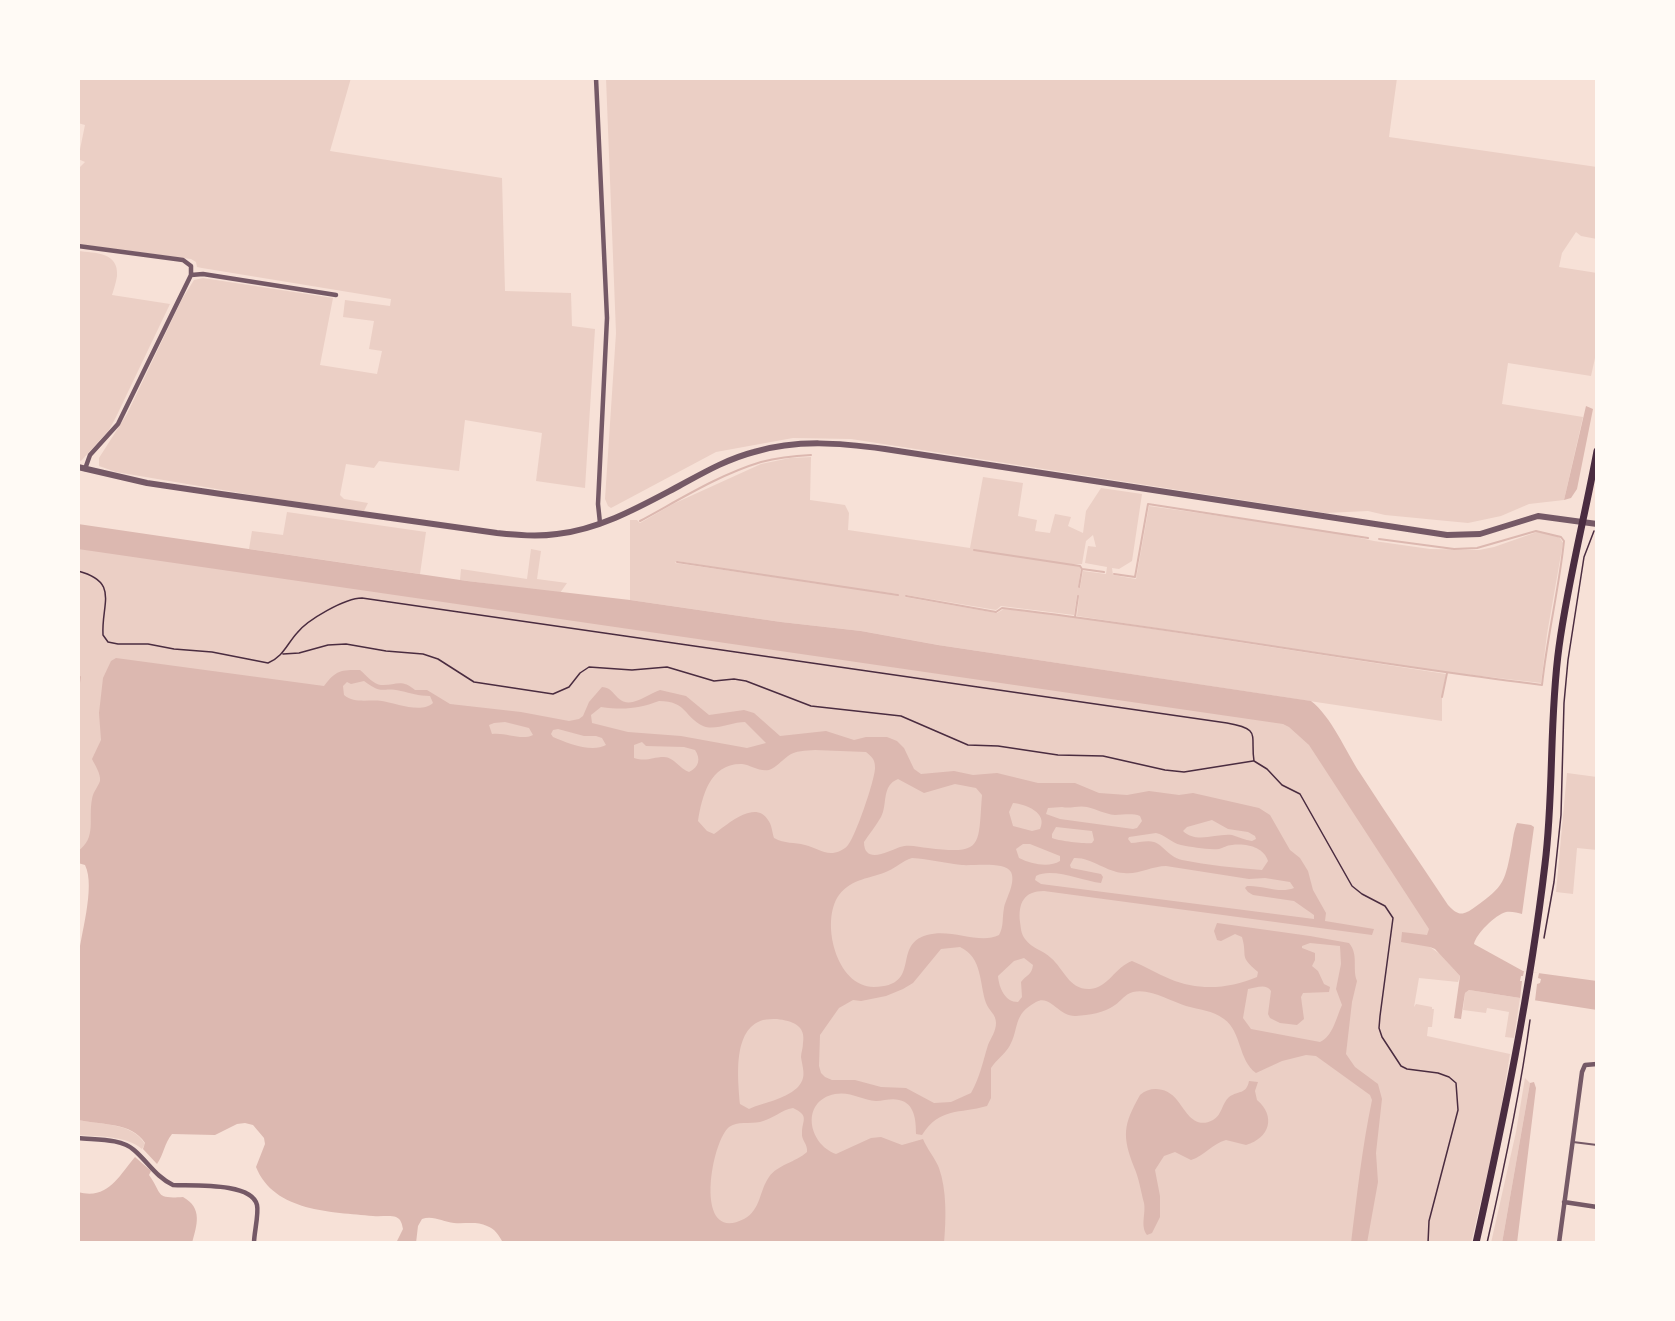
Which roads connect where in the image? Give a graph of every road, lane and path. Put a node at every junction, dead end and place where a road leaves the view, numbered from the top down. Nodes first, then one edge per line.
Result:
1 (596, 78) edge
2 (78, 246) edge
3 (191, 275) junction
4 (336, 295) dead end
5 (1597, 451) edge
6 (82, 468) edge
7 (1583, 521) junction
8 (600, 523) junction
9 (1596, 524) edge
10 (1593, 536) dead end
11 (78, 572) edge
12 (283, 654) junction
13 (1254, 761) junction
14 (1543, 943) dead end
15 (1529, 1032) dead end
16 (1597, 1064) edge
17 (78, 1138) edge
18 (1573, 1142) junction
19 (1597, 1145) edge
20 (1564, 1202) junction
21 (1597, 1207) edge
22 (254, 1243) edge
23 (1428, 1243) edge
24 (1476, 1243) edge
25 (1487, 1243) edge
26 (1559, 1243) edge

1 - 8 street
2 - 3 street
3 - 4 street
3 - 6 street
5 - 7 main road
6 - 8 street
7 - 8 street
7 - 9 street
7 - 24 main road
10 - 14 path
11 - 12 path
12 - 13 path
12 - 13 path
13 - 23 path
15 - 25 path
16 - 18 street
17 - 22 street
18 - 19 lane
18 - 20 street
20 - 21 street
20 - 26 street

